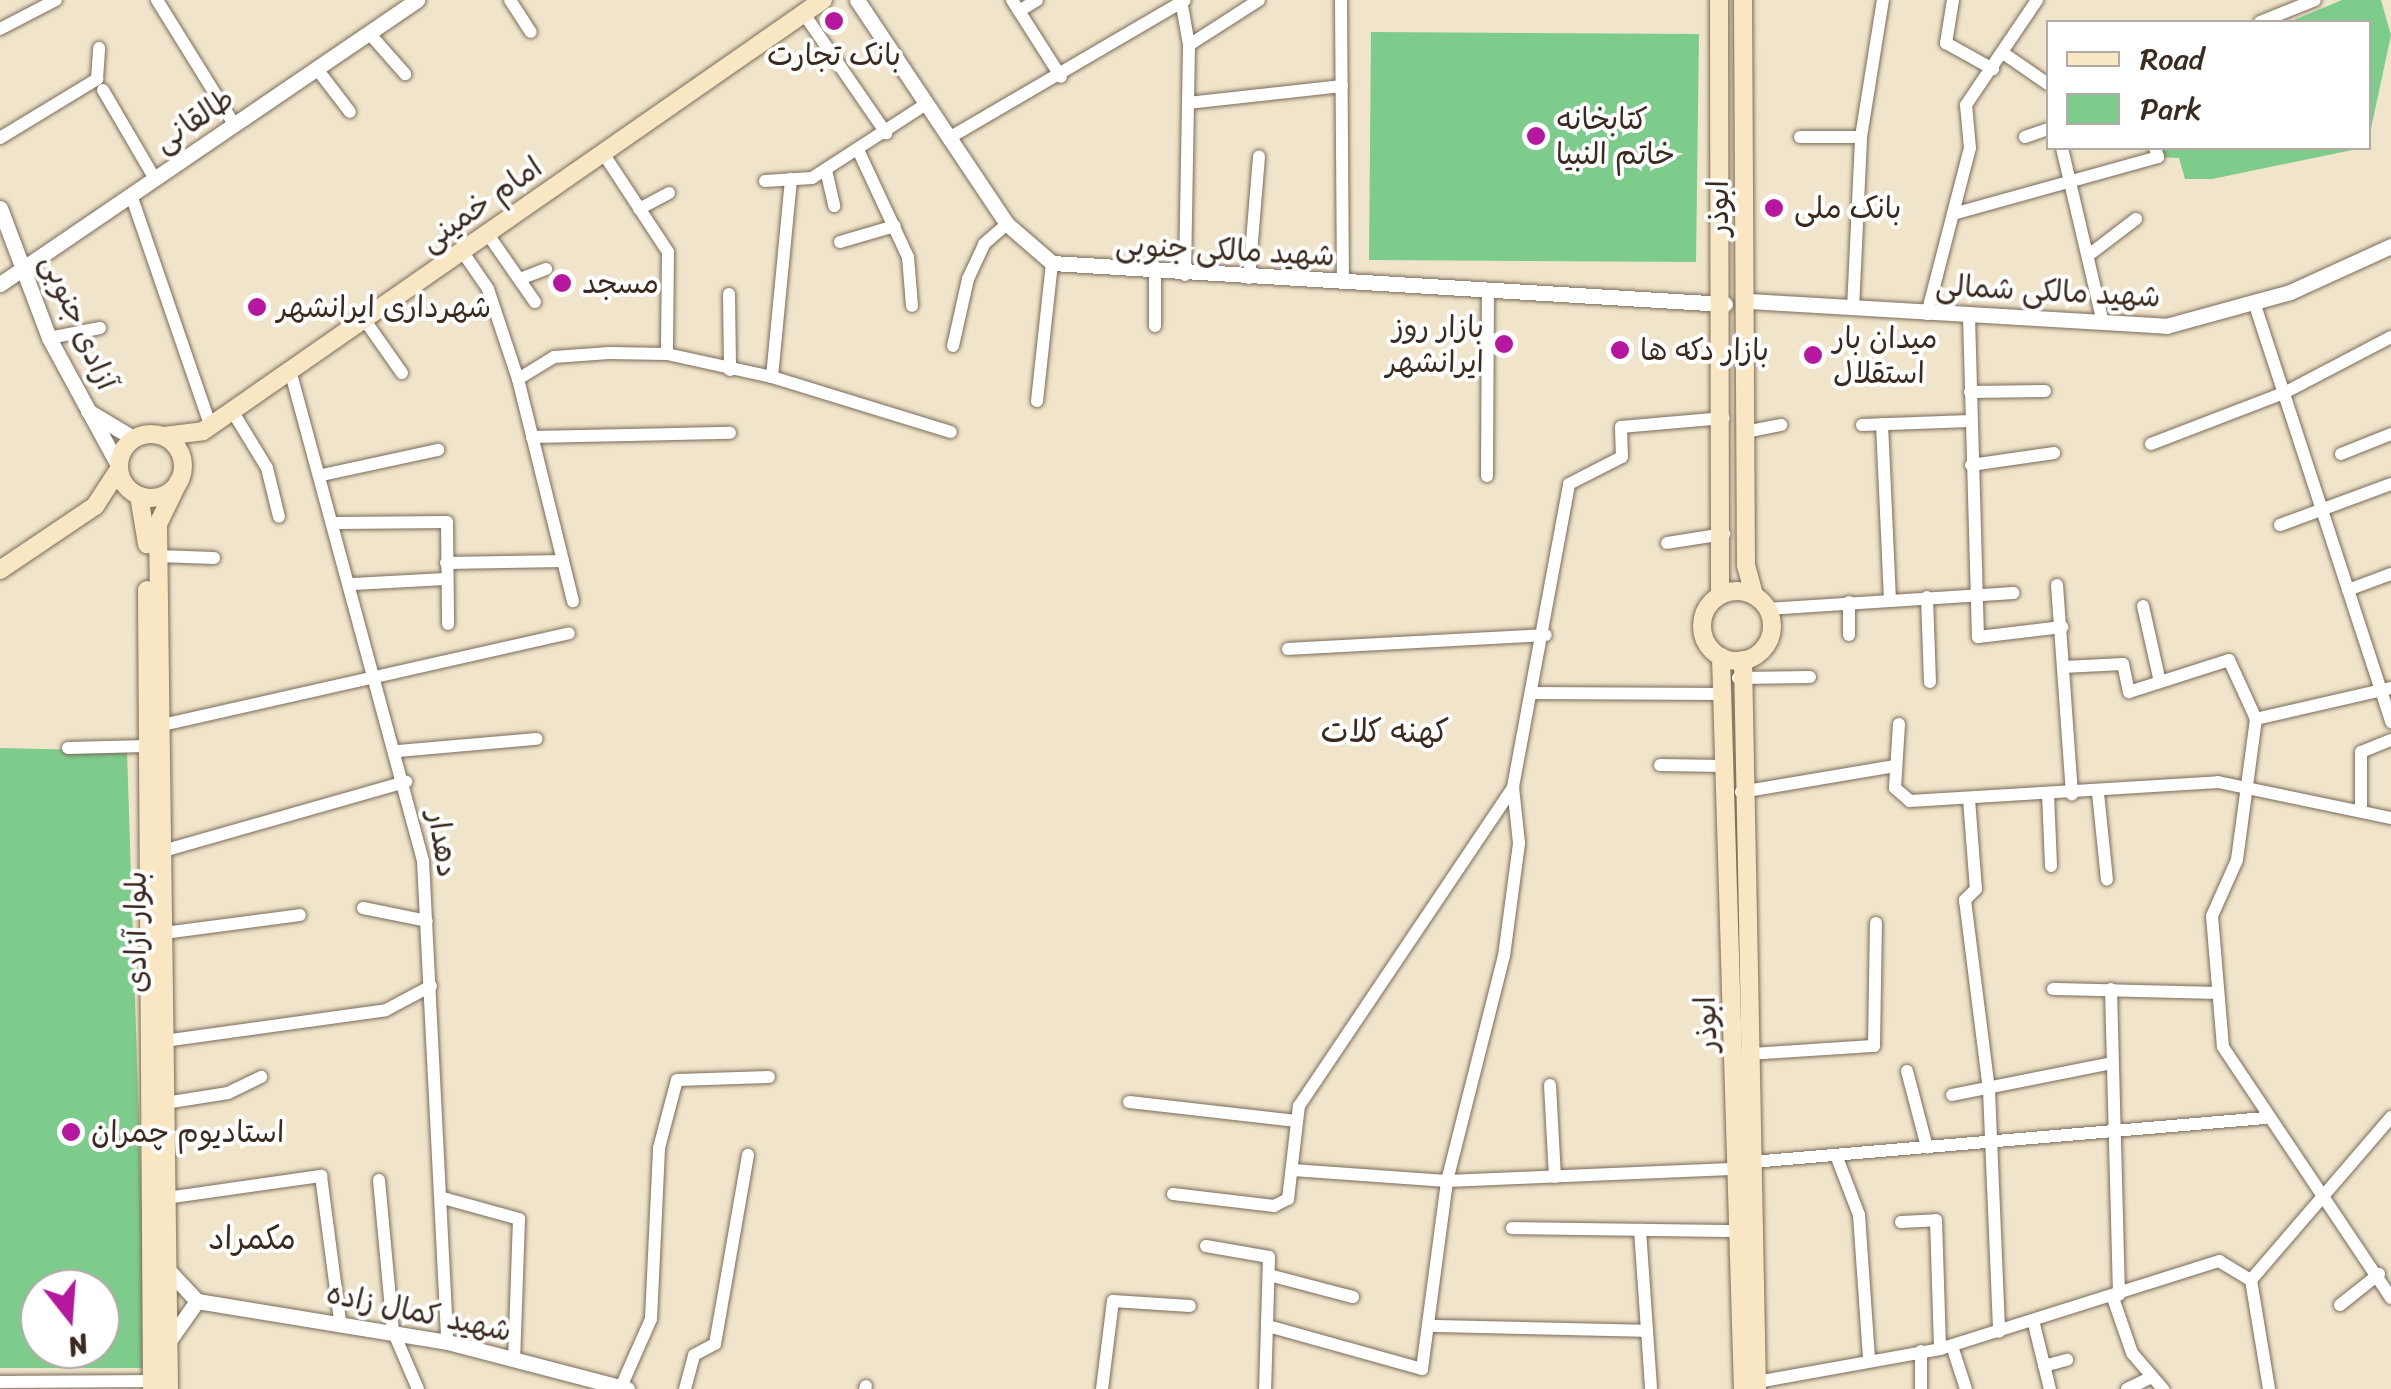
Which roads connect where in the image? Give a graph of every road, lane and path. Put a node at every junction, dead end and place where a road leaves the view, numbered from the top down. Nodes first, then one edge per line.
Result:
1 (56, 0) edge
2 (158, 0) edge
3 (417, 0) edge
4 (510, 0) edge
5 (824, 0) edge
6 (857, 0) edge
7 (1037, 0) edge
8 (1258, 0) edge
9 (1341, 0) edge
10 (1718, 0) edge
11 (1743, 0) edge
12 (1884, 0) edge
13 (1953, 0) edge
14 (2037, 0) edge
15 (2315, 0) edge
16 (1183, 1) edge
17 (394, 6) edge
18 (1015, 6) edge
19 (804, 14) junction
20 (2265, 20) edge
21 (0, 29) edge
22 (531, 32) dead end
23 (368, 34) junction
24 (1189, 45) junction
25 (100, 48) dead end
26 (2003, 53) junction
27 (317, 69) junction
28 (1993, 69) junction
29 (405, 74) dead end
30 (1060, 76) junction
31 (1718, 82) junction
32 (2046, 83) edge
33 (1748, 84) junction
34 (1342, 86) junction
35 (103, 90) dead end
36 (1188, 103) junction
37 (926, 104) junction
38 (350, 112) dead end
39 (235, 126) junction
40 (2046, 129) edge
41 (886, 133) junction
42 (1800, 137) dead end
43 (1861, 137) junction
44 (2026, 137) dead end
45 (0, 138) edge
46 (949, 138) junction
47 (2063, 150) edge
48 (2156, 150) edge
49 (859, 152) junction
50 (603, 153) junction
51 (1260, 156) dead end
52 (826, 170) junction
53 (155, 179) junction
54 (791, 179) junction
55 (765, 180) dead end
56 (2071, 181) junction
57 (670, 193) dead end
58 (131, 195) junction
59 (834, 206) dead end
60 (0, 208) edge
61 (639, 209) junction
62 (1953, 214) junction
63 (2136, 218) dead end
64 (1007, 224) junction
65 (895, 226) junction
66 (487, 233) junction
67 (840, 242) dead end
68 (2391, 246) edge
69 (462, 251) junction
70 (2090, 254) junction
71 (1052, 263) junction
72 (24, 268) junction
73 (546, 270) dead end
74 (1156, 274) junction
75 (1185, 275) junction
76 (1249, 278) junction
77 (520, 280) junction
78 (1343, 283) junction
79 (0, 284) edge
80 (1488, 290) junction
81 (729, 294) dead end
82 (1749, 301) junction
83 (535, 302) dead end
84 (1725, 304) junction
85 (2255, 305) junction
86 (912, 306) dead end
87 (1853, 309) junction
88 (1928, 314) junction
89 (1970, 316) junction
90 (364, 318) junction
91 (2103, 324) junction
92 (1156, 326) dead end
93 (100, 328) dead end
94 (2391, 336) edge
95 (50, 338) junction
96 (953, 346) dead end
97 (666, 354) junction
98 (290, 370) junction
99 (730, 370) junction
100 (402, 374) dead end
101 (772, 377) junction
102 (518, 379) junction
103 (2045, 391) dead end
104 (1970, 392) junction
105 (2284, 392) junction
106 (1037, 401) dead end
107 (81, 405) junction
108 (232, 409) junction
109 (1724, 418) junction
110 (1970, 422) junction
111 (1781, 424) dead end
112 (1882, 424) junction
113 (1862, 425) dead end
114 (206, 427) junction
115 (951, 432) dead end
116 (1745, 432) junction
117 (730, 433) dead end
118 (2391, 434) edge
119 (164, 436) junction
120 (532, 437) junction
121 (133, 438) junction
122 (2150, 444) dead end
123 (438, 450) dead end
124 (2054, 453) dead end
125 (2341, 454) dead end
126 (1971, 465) junction
127 (118, 467) junction
128 (322, 474) junction
129 (181, 476) junction
130 (1487, 476) dead end
131 (2391, 484) edge
132 (134, 493) junction
133 (96, 506) junction
134 (2323, 513) junction
135 (280, 517) dead end
136 (336, 524) junction
137 (2280, 525) dead end
138 (1724, 534) junction
139 (1667, 543) dead end
140 (158, 556) junction
141 (214, 558) dead end
142 (563, 560) junction
143 (446, 562) junction
144 (0, 570) edge
145 (2391, 574) edge
146 (445, 580) junction
147 (353, 584) junction
148 (2057, 586) dead end
149 (2348, 590) junction
150 (2013, 593) dead end
151 (1972, 594) junction
152 (1720, 595) junction
153 (1927, 597) junction
154 (1890, 599) junction
155 (573, 601) dead end
156 (1761, 602) junction
157 (1849, 602) junction
158 (2143, 606) dead end
159 (448, 624) dead end
160 (2062, 627) junction
161 (569, 633) dead end
162 (1546, 635) junction
163 (1850, 635) dead end
164 (1288, 649) dead end
165 (1721, 657) junction
166 (2063, 667) junction
167 (1741, 669) junction
168 (1810, 677) dead end
169 (380, 678) junction
170 (1930, 682) dead end
171 (2160, 682) junction
172 (2386, 689) edge
173 (1534, 693) junction
174 (1719, 694) junction
175 (2256, 719) junction
176 (2391, 722) edge
177 (1899, 724) dead end
178 (162, 725) junction
179 (536, 739) dead end
180 (2391, 740) edge
181 (146, 746) junction
182 (68, 748) dead end
183 (398, 751) junction
184 (1660, 765) dead end
185 (1725, 766) junction
186 (1894, 766) junction
187 (406, 782) junction
188 (1514, 787) junction
189 (1742, 792) junction
190 (2249, 792) junction
191 (2098, 793) junction
192 (2048, 794) junction
193 (2072, 794) junction
194 (1969, 799) junction
195 (2361, 810) junction
196 (2391, 818) edge
197 (163, 852) junction
198 (2051, 866) dead end
199 (2107, 880) dead end
200 (363, 908) dead end
201 (300, 915) dead end
202 (427, 921) junction
203 (1876, 923) dead end
204 (164, 932) junction
205 (431, 986) junction
206 (2053, 989) dead end
207 (2111, 989) junction
208 (2212, 992) junction
209 (164, 1041) junction
210 (1750, 1054) junction
211 (2112, 1063) junction
212 (1906, 1071) dead end
213 (261, 1077) dead end
214 (769, 1077) dead end
215 (1550, 1085) dead end
216 (1989, 1090) junction
217 (1952, 1096) dead end
218 (1130, 1102) dead end
219 (165, 1104) junction
220 (2391, 1117) edge
221 (2265, 1118) junction
222 (1295, 1121) junction
223 (2112, 1131) junction
224 (1991, 1142) junction
225 (1926, 1147) junction
226 (748, 1155) dead end
227 (1836, 1155) junction
228 (1745, 1166) junction
229 (1292, 1170) junction
230 (1555, 1177) junction
231 (379, 1180) dead end
232 (1447, 1181) junction
233 (1174, 1194) dead end
234 (2330, 1197) junction
235 (166, 1198) junction
236 (444, 1198) junction
237 (1901, 1222) dead end
238 (1512, 1228) dead end
239 (1640, 1230) junction
240 (1739, 1231) junction
241 (1206, 1246) dead end
242 (168, 1271) junction
243 (2379, 1274) junction
244 (1268, 1275) junction
245 (2250, 1280) junction
246 (2116, 1296) junction
247 (1353, 1297) dead end
248 (2391, 1298) edge
249 (198, 1301) junction
250 (2340, 1304) dead end
251 (1190, 1306) dead end
252 (340, 1321) junction
253 (2034, 1324) junction
254 (1268, 1326) junction
255 (1432, 1326) junction
256 (393, 1332) junction
257 (1647, 1332) junction
258 (1999, 1332) junction
259 (171, 1338) junction
260 (448, 1342) junction
261 (1946, 1347) junction
262 (1922, 1351) junction
263 (1869, 1358) junction
264 (514, 1359) junction
265 (2067, 1360) dead end
266 (2044, 1366) junction
267 (2150, 1378) junction
268 (0, 1382) edge
269 (158, 1386) edge
270 (1752, 1387) edge
271 (624, 1388) edge
272 (1651, 1388) edge
273 (418, 1389) edge
274 (685, 1389) edge
275 (1102, 1389) edge
276 (1266, 1389) edge
277 (1921, 1389) edge
278 (1966, 1389) edge
279 (2050, 1389) edge
280 (2127, 1389) edge
281 (2163, 1389) edge
282 (2269, 1389) edge

1 - 21 street
2 - 39 street
3 - 17 street, طالقانی
4 - 22 street
5 - 19 main road, امام خمینی
6 - 37 street
7 - 18 street
8 - 24 street
9 - 34 street
10 - 31 main road, ابوذر
11 - 33 main road, ابوذر
12 - 43 street
13 - 28 street
14 - 26 street
15 - 20 street
16 - 24 street
16 - 30 street
17 - 23 street, طالقانی
18 - 30 street
19 - 41 street
19 - 50 main road, امام خمینی
23 - 27 street, طالقانی
23 - 29 street
24 - 36 street
25 - 45 street
26 - 28 street
26 - 32 street
27 - 38 street
27 - 39 street, طالقانی
28 - 62 street
30 - 46 street
31 - 33 main road
31 - 84 main road, ابوذر
33 - 82 main road, ابوذر
34 - 36 street
34 - 78 street
35 - 53 street
36 - 75 street
37 - 41 street
37 - 46 street
39 - 53 street, طالقانی
40 - 44 street
41 - 49 street
42 - 43 street
43 - 87 street
46 - 64 street
47 - 56 street
48 - 56 street
49 - 52 street
49 - 65 street
50 - 61 street
50 - 66 main road, امام خمینی
51 - 76 street
52 - 54 street
52 - 59 street
53 - 58 street, طالقانی
54 - 55 street
54 - 101 street
56 - 62 street
56 - 70 street
57 - 61 street
58 - 72 street, طالقانی
58 - 114 street
60 - 72 street, آزادی جنوبی
61 - 97 street
62 - 88 street
63 - 70 street
64 - 71 street
64 - 96 street
65 - 67 street
65 - 86 street
66 - 69 main road, امام خمینی
66 - 77 street
68 - 85 street, شهید مالکی شمالی
69 - 90 main road, امام خمینی
69 - 102 street
70 - 91 street
71 - 74 street, شهید مالکی جنوبی
71 - 106 street
72 - 79 street, طالقانی
72 - 95 street, آزادی جنوبی
73 - 77 street
74 - 75 street, شهید مالکی جنوبی
74 - 92 street
75 - 76 street, شهید مالکی جنوبی
76 - 78 street, شهید مالکی جنوبی
77 - 83 street
78 - 80 street, شهید مالکی جنوبی
80 - 84 street, شهید مالکی جنوبی
80 - 130 street
81 - 99 street
82 - 87 street, شهید مالکی شمالی
82 - 116 main road, ابوذر
84 - 109 main road, ابوذر
85 - 91 street, شهید مالکی شمالی
85 - 105 street
87 - 88 street, شهید مالکی شمالی
88 - 89 street, شهید مالکی شمالی
89 - 91 street, شهید مالکی شمالی
89 - 104 street
90 - 98 main road, امام خمینی
90 - 100 street
93 - 95 street
94 - 105 street
95 - 107 street, آزادی جنوبی
97 - 99 street
97 - 102 street
98 - 108 main road, امام خمینی
98 - 128 street, دهدار
99 - 101 street
101 - 115 street
102 - 120 street
103 - 104 street
104 - 110 street
105 - 122 street
105 - 134 street
107 - 121 street, آزادی جنوبی
107 - 127 street
108 - 114 main road, امام خمینی
108 - 135 street
109 - 138 main road, ابوذر
109 - 162 street
110 - 112 street
110 - 126 street
111 - 116 street
112 - 113 street
112 - 154 street
114 - 119 main road, امام خمینی
114 - 129 main road, بلوار آزادی
116 - 156 main road, ابوذر
117 - 120 street
118 - 125 street
119 - 121 main road
119 - 129 main road
120 - 142 street
121 - 127 main road
123 - 128 street
124 - 126 street
126 - 151 street
127 - 132 main road
127 - 133 main road
128 - 136 street, دهدار
129 - 132 main road
129 - 140 main road, بلوار آزادی
131 - 134 street
132 - 133 main road
132 - 181 main road, بلوار آزادی
133 - 144 main road
134 - 137 street
134 - 149 street
136 - 143 street
136 - 147 street, دهدار
138 - 139 street
138 - 152 main road, ابوذر
140 - 141 street
140 - 178 main road, بلوار آزادی
142 - 143 street
142 - 155 street
143 - 146 street
145 - 149 street
146 - 147 street
146 - 159 street
147 - 169 street, دهدار
148 - 160 street
149 - 172 street
150 - 151 street
151 - 153 street
151 - 160 street
152 - 156 main road
152 - 165 main road
153 - 154 street
153 - 170 street
154 - 157 street
156 - 157 street
156 - 167 main road
157 - 163 street
158 - 171 street
160 - 166 street
161 - 169 street
162 - 164 street
162 - 173 street
165 - 167 main road
165 - 174 main road, ابوذر
166 - 171 street
166 - 193 street
167 - 168 street
167 - 189 main road, ابوذر
169 - 178 street
169 - 183 street, دهدار
171 - 175 street
172 - 175 street
172 - 176 street
173 - 174 street
173 - 188 street
174 - 185 main road, ابوذر
175 - 190 street
177 - 186 street
178 - 197 main road, بلوار آزادی
179 - 183 street
180 - 195 street
181 - 182 street
181 - 269 main road, بلوار آزادی
183 - 187 street, دهدار
184 - 185 street
185 - 228 main road, ابوذر
186 - 189 street
186 - 194 street
187 - 197 street
187 - 202 street, دهدار
188 - 222 street
188 - 232 street
189 - 210 main road, ابوذر
190 - 191 street
190 - 195 street
190 - 208 street
191 - 193 street
191 - 199 street
192 - 193 street
192 - 194 street
192 - 198 street
194 - 216 street
195 - 196 street
197 - 204 main road, بلوار آزادی
200 - 202 street
201 - 204 street
202 - 205 street, دهدار
203 - 210 street
204 - 209 main road, بلوار آزادی
205 - 209 street
205 - 236 street, دهدار
206 - 207 street
207 - 208 street
207 - 211 street
208 - 221 street
209 - 219 main road, بلوار آزادی
210 - 228 main road, ابوذر
211 - 216 street
211 - 223 street
212 - 225 street
213 - 219 street
214 - 271 street
215 - 230 street
216 - 217 street
216 - 224 street
218 - 222 street
219 - 235 main road, بلوار آزادی
220 - 234 street
221 - 223 street
221 - 234 street
222 - 229 street
223 - 224 street
223 - 246 street
224 - 225 street
224 - 258 street
225 - 227 street
226 - 274 street
227 - 228 street
227 - 263 street
228 - 230 street
228 - 240 main road, ابوذر
228 - 270 main road, ابوذر
229 - 232 street
229 - 233 street
230 - 232 street
231 - 256 street
232 - 255 street
234 - 243 street
234 - 245 street
235 - 242 main road, بلوار آزادی
235 - 252 street
236 - 260 street, دهدار
236 - 264 street
237 - 261 street
238 - 239 street
239 - 240 street
239 - 257 street
240 - 270 main road, ابوذر
241 - 244 street
242 - 249 street
242 - 259 main road, بلوار آزادی
243 - 248 street
243 - 250 street
244 - 247 street
244 - 254 street
245 - 246 street
245 - 282 street
246 - 253 street
246 - 267 street
249 - 252 street, شهید کمال زاده
249 - 259 street
251 - 275 street
252 - 256 street, شهید کمال زاده
253 - 258 street
253 - 266 street
254 - 255 street
254 - 276 street
255 - 257 street
256 - 260 street, شهید کمال زاده
256 - 273 street
257 - 272 street
258 - 261 street
259 - 269 main road, بلوار آزادی
260 - 264 street, شهید کمال زاده
261 - 262 street
261 - 278 street
262 - 263 street
262 - 277 street
263 - 270 street
264 - 271 street, شهید کمال زاده
265 - 266 street
266 - 279 street
267 - 280 street
267 - 281 street
268 - 269 street

